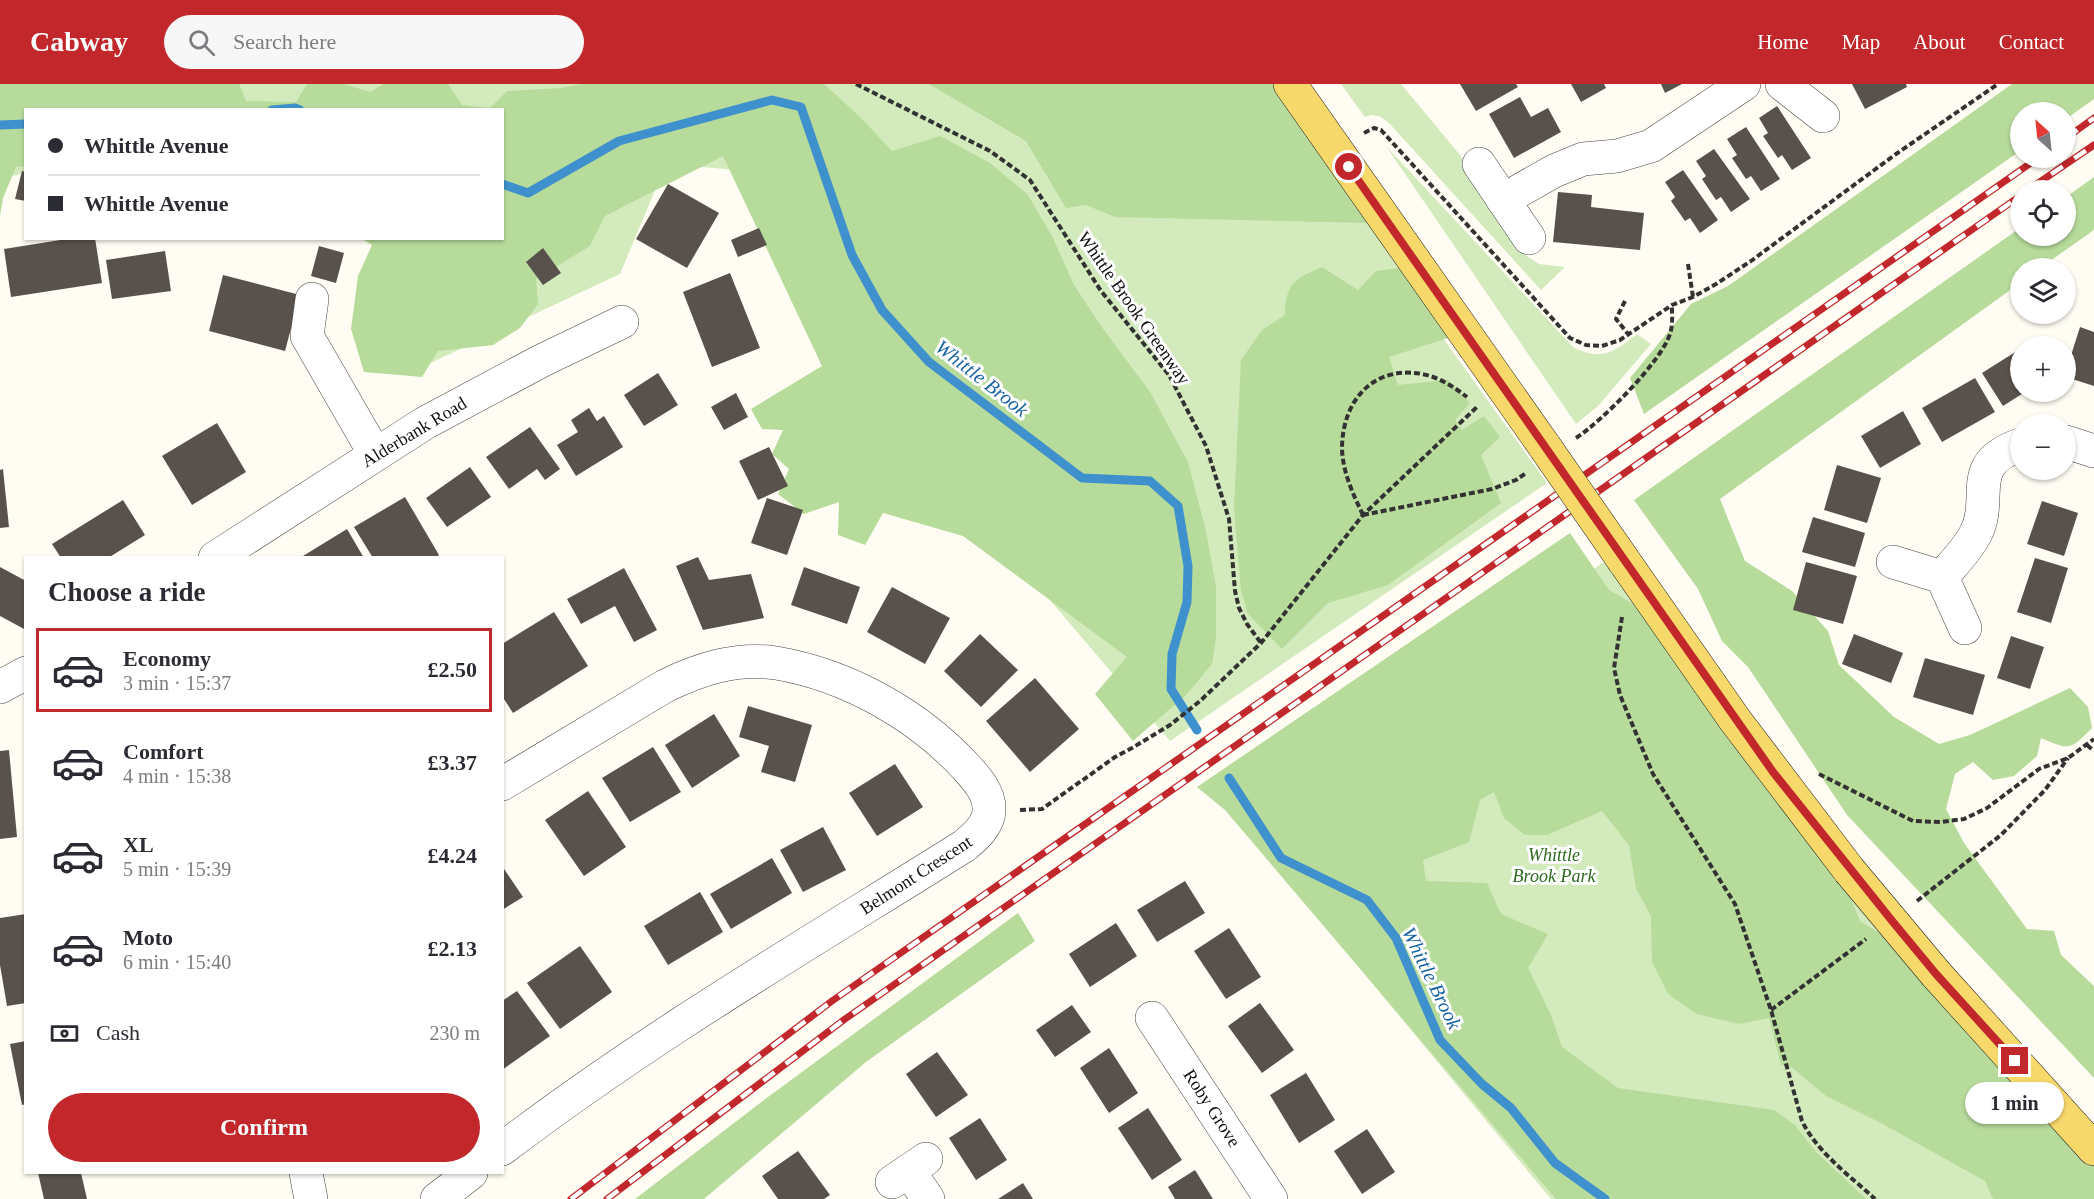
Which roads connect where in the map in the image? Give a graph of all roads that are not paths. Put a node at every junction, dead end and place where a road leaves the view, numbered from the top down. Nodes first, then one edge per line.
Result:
1 (1290, 84) edge
2 (1744, 84) edge
3 (1782, 84) edge
4 (1823, 116) dead end
5 (1479, 164) dead end
6 (1503, 200) junction
7 (1529, 238) dead end
8 (312, 299) dead end
9 (622, 322) dead end
10 (2076, 445) edge
11 (2010, 449) edge
12 (2094, 451) edge
13 (375, 454) junction
14 (218, 556) edge
15 (1893, 562) dead end
16 (1942, 577) junction
17 (1965, 628) dead end
18 (24, 673) edge
19 (0, 687) edge
20 (504, 783) edge
21 (1151, 1018) dead end
22 (504, 1147) edge
23 (2094, 1149) edge
24 (909, 1170) dead end
25 (306, 1174) edge
26 (470, 1174) edge
27 (311, 1199) edge
28 (437, 1199) edge
29 (928, 1199) edge
30 (1271, 1199) edge

1 - 23 main road, bridge
2 - 6 street
3 - 4 street
5 - 6 street
6 - 7 street
8 - 13 street
9 - 13 street, Alderbank Road
10 - 12 street
11 - 16 street
13 - 14 street, Alderbank Road
15 - 16 street
16 - 17 street
18 - 19 street
20 - 22 street, Belmont Crescent
21 - 30 street, Roby Grove
24 - 29 street
25 - 27 street
26 - 28 street

